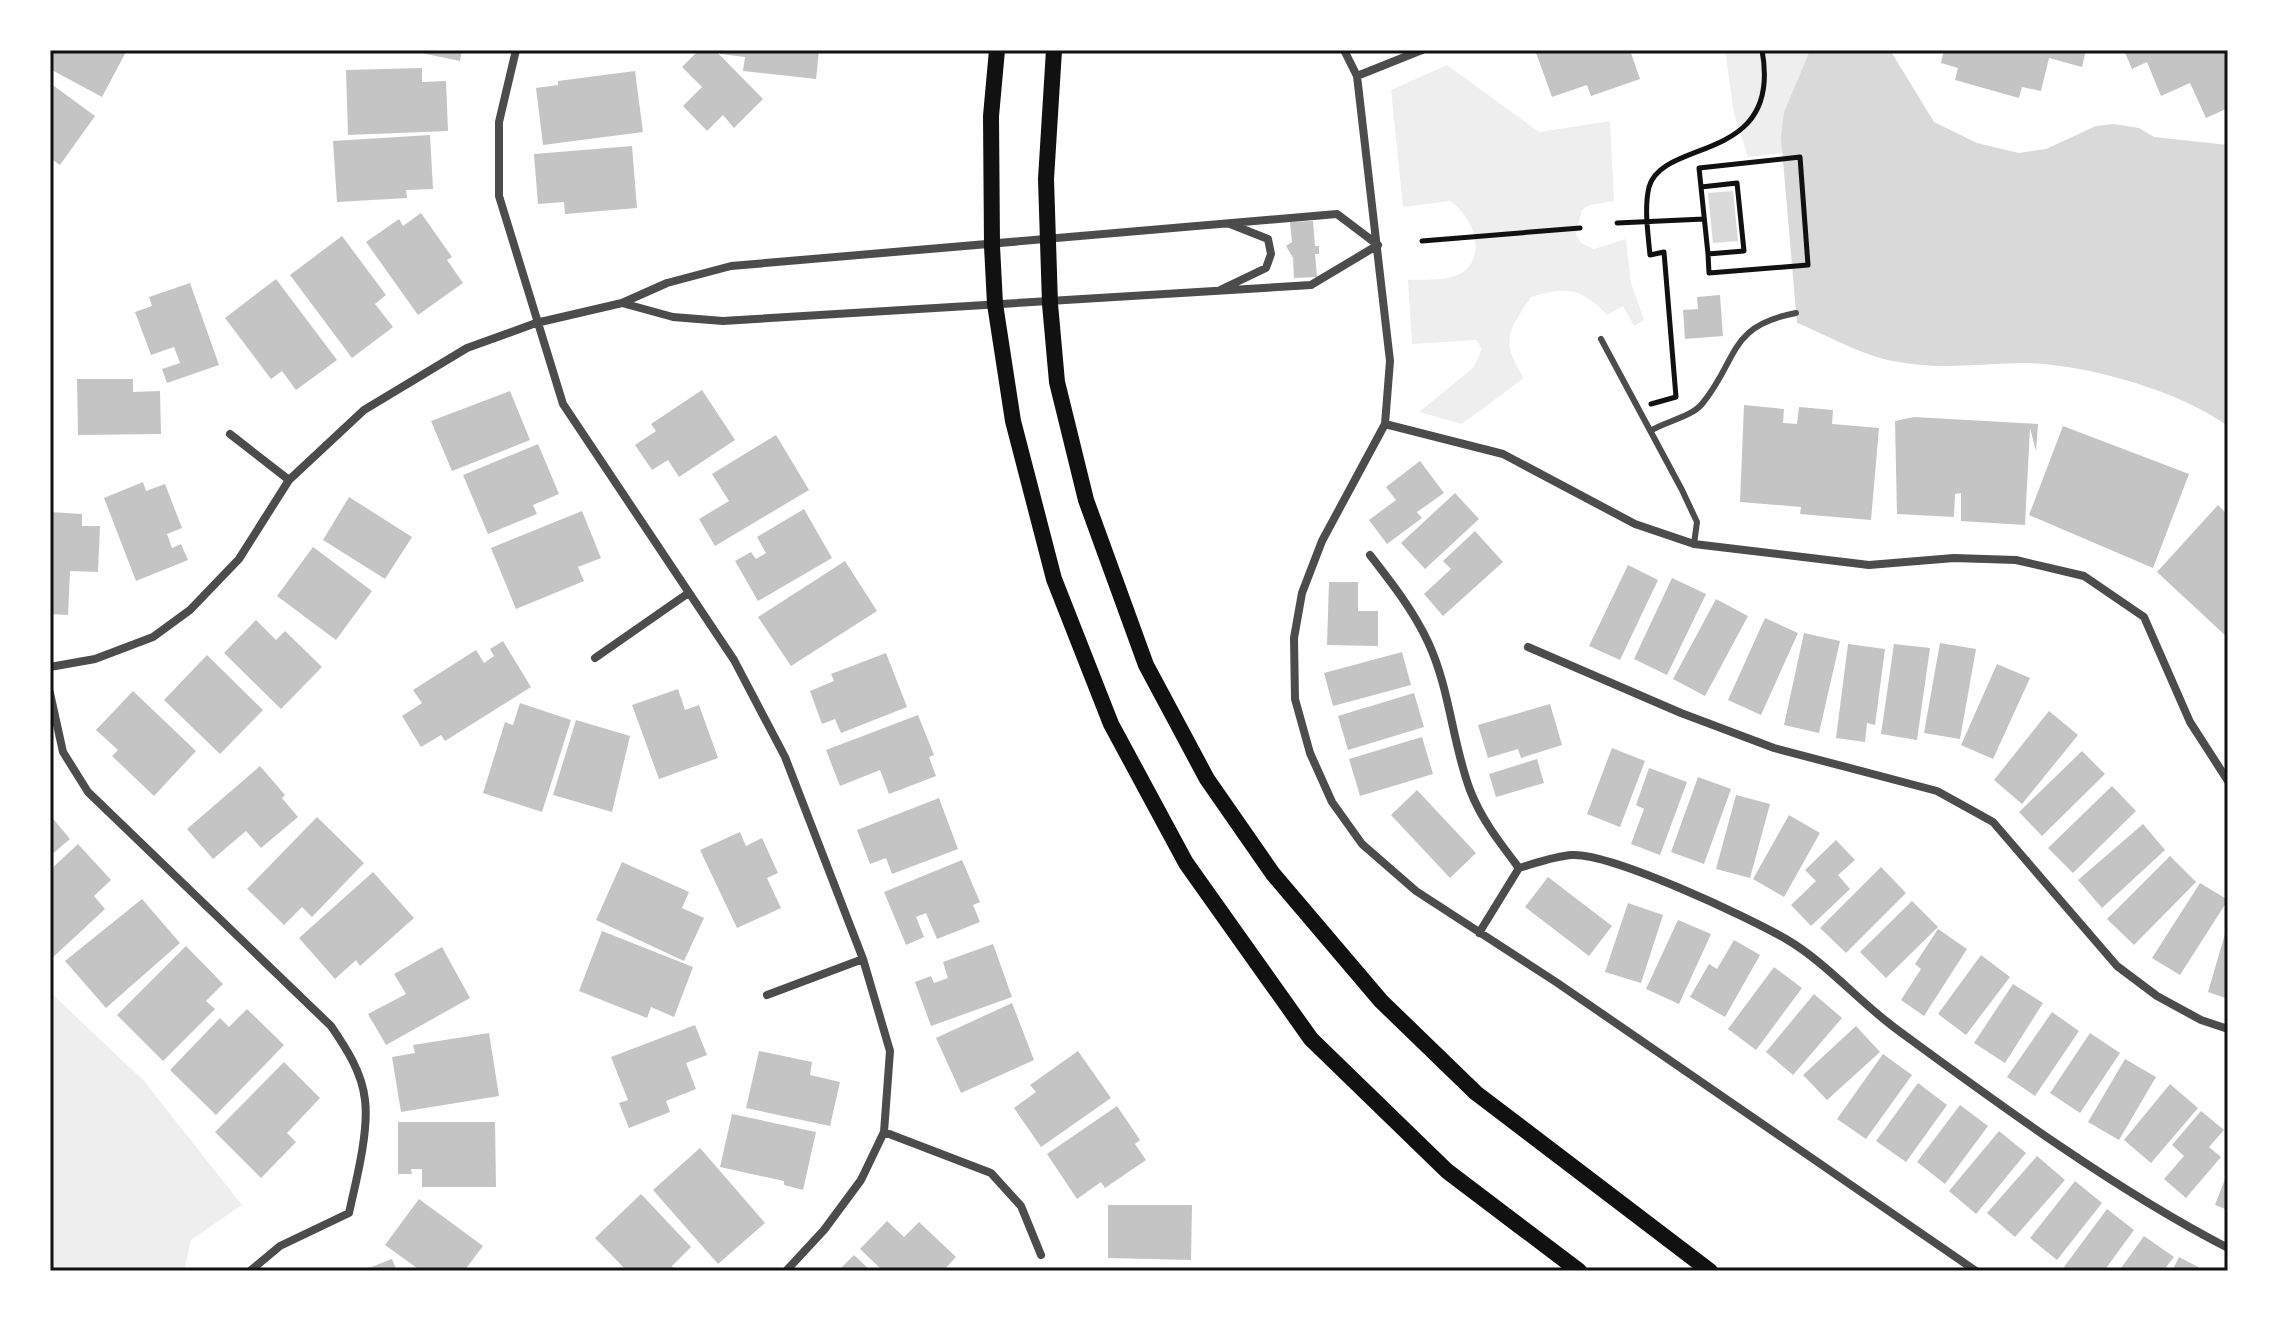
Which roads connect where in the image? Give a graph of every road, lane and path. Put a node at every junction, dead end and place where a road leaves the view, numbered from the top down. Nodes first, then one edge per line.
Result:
1 (516, 50) edge
2 (997, 50) edge
3 (1054, 50) edge
4 (1344, 50) edge
5 (1422, 50) edge
6 (1762, 50) edge
7 (1357, 76) junction
8 (1701, 187) junction
9 (1704, 219) junction
10 (1648, 222) junction
11 (1227, 223) junction
12 (1617, 223) dead end
13 (1580, 228) dead end
14 (1049, 238) junction
15 (1422, 241) dead end
16 (1378, 245) junction
17 (992, 246) junction
18 (1708, 254) junction
19 (1216, 292) junction
20 (622, 303) junction
21 (995, 304) junction
22 (1050, 304) junction
23 (1796, 313) dead end
24 (536, 323) junction
25 (1601, 339) dead end
26 (1640, 407) junction
27 (1385, 424) junction
28 (1652, 430) junction
29 (230, 434) dead end
30 (289, 480) junction
31 (1694, 544) junction
32 (1370, 555) dead end
33 (687, 594) junction
34 (1528, 647) dead end
35 (595, 658) dead end
36 (50, 667) edge
37 (50, 693) edge
38 (2228, 781) edge
39 (1519, 868) junction
40 (1479, 933) junction
41 (863, 959) junction
42 (767, 995) dead end
43 (2228, 1029) edge
44 (884, 1132) junction
45 (2228, 1248) edge
46 (1041, 1255) dead end
47 (250, 1271) edge
48 (786, 1271) edge
49 (1579, 1271) edge
50 (1710, 1271) edge
51 (1976, 1271) edge

1 - 24 street
2 - 17 main road
3 - 14 main road
4 - 7 street
5 - 7 street
6 - 10 path
7 - 16 street
8 - 9 path
8 - 18 path
8 - 18 path
9 - 10 path
9 - 18 path
10 - 12 path
10 - 26 path
11 - 14 street
11 - 16 street
11 - 19 street
13 - 15 path
14 - 17 street
14 - 22 main road
16 - 19 street
16 - 27 street
17 - 20 street
17 - 21 main road
19 - 22 street
20 - 21 street
20 - 24 street
21 - 22 street
21 - 49 main road
22 - 50 main road
23 - 28 lane
24 - 30 street
24 - 33 street
25 - 26 lane
26 - 28 lane
27 - 31 street
27 - 40 street
28 - 31 lane
29 - 30 street
30 - 36 street
31 - 38 street
32 - 39 street
33 - 35 street
33 - 41 street
34 - 43 street
37 - 47 street
39 - 40 street
39 - 45 street
40 - 51 street
41 - 42 street
41 - 44 street
44 - 46 street
44 - 48 street

